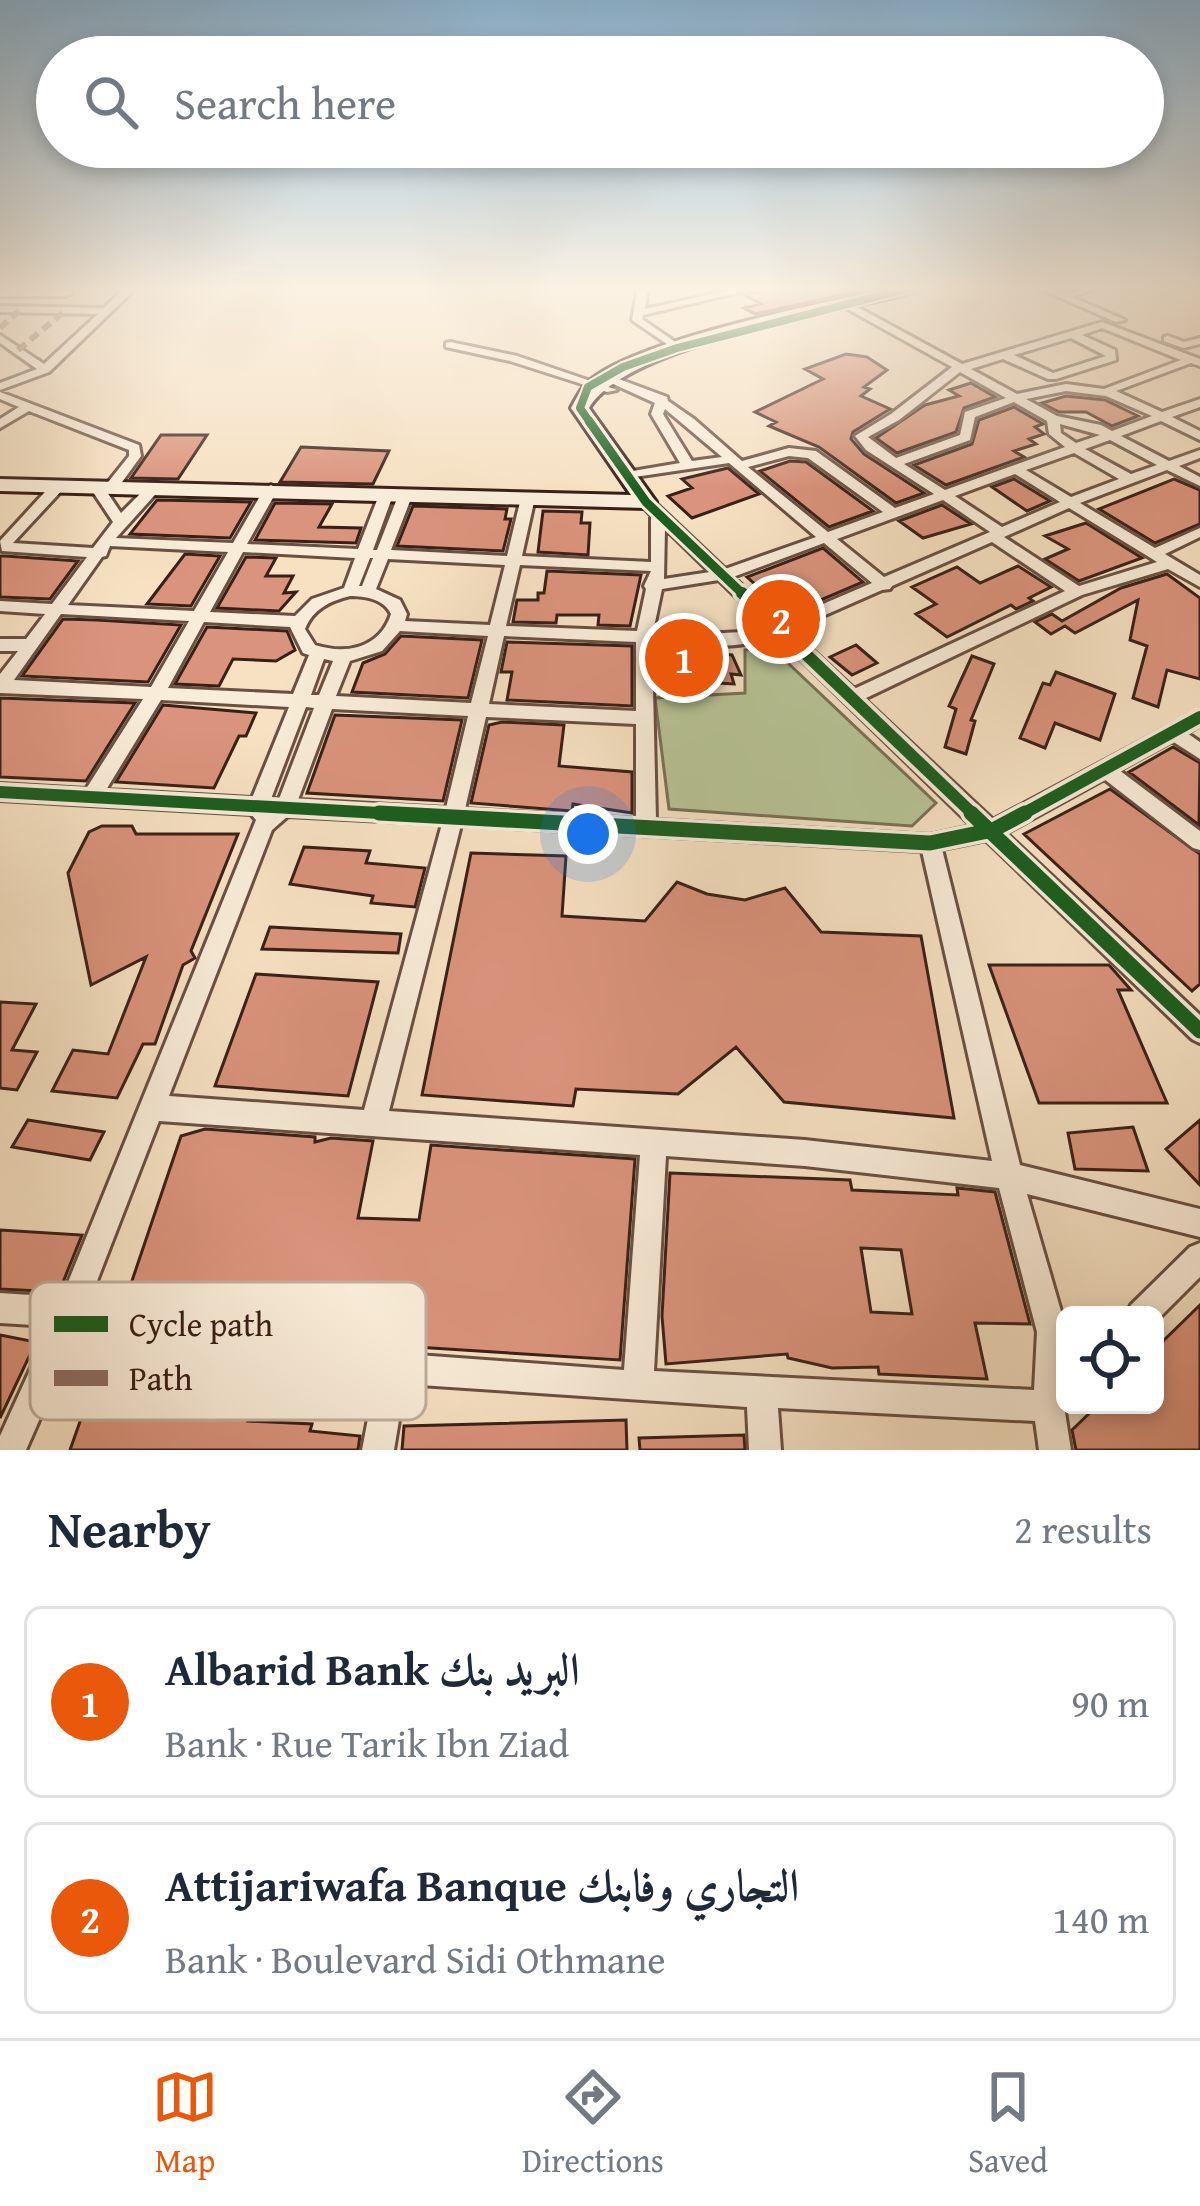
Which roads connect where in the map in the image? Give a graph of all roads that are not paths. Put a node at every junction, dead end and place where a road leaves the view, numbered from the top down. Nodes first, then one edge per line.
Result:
1 (23, 355) edge
2 (61, 355) edge
3 (498, 355) edge
4 (661, 355) edge
5 (940, 355) edge
6 (1004, 355) joint
7 (1111, 355) edge
8 (1197, 361) edge
9 (963, 367) junction
10 (45, 370) junction
11 (598, 381) junction
12 (1109, 390) junction
13 (0, 391) edge
14 (660, 398) junction
15 (1017, 398) junction
16 (1200, 403) edge
17 (28, 406) junction
18 (1163, 418) junction
19 (1053, 419) junction
20 (0, 424) edge
21 (1111, 436) junction
22 (1200, 436) edge
23 (1073, 448) junction
24 (1200, 454) edge
25 (734, 462) junction
26 (894, 463) junction
27 (688, 465) junction
28 (1169, 466) junction
29 (1017, 470) junction
30 (626, 476) junction
31 (1130, 479) junction
32 (7, 481) edge
33 (1200, 482) edge
34 (60, 484) junction
35 (104, 486) junction
36 (155, 488) junction
37 (271, 489) junction
38 (395, 496) junction
39 (946, 496) junction
40 (527, 502) junction
41 (1072, 502) junction
42 (652, 507) junction
43 (893, 513) junction
44 (120, 522) junction
45 (1200, 532) edge
46 (999, 535) junction
47 (825, 538) junction
48 (692, 546) junction
49 (105, 547) junction
50 (237, 548) junction
51 (364, 555) junction
52 (382, 555) junction
53 (658, 558) junction
54 (1162, 558) junction
55 (513, 561) junction
56 (723, 575) junction
57 (1200, 581) edge
58 (652, 586) junction
59 (885, 586) junction
60 (359, 591) junction
61 (1077, 592) junction
62 (0, 606) edge
63 (60, 608) junction
64 (200, 615) junction
65 (299, 622) junction
66 (397, 626) junction
67 (496, 630) junction
68 (780, 630) junction
69 (644, 635) junction
70 (0, 645) edge
71 (32, 645) junction
72 (318, 653) junction
73 (343, 656) junction
74 (0, 686) edge
75 (157, 692) junction
76 (854, 696) junction
77 (301, 699) junction
78 (328, 701) junction
79 (479, 709) junction
80 (1200, 717) edge
81 (646, 718) junction
82 (1173, 732) junction
83 (1200, 752) edge
84 (1106, 770) junction
85 (0, 791) edge
86 (91, 797) junction
87 (286, 806) junction
88 (261, 815) junction
89 (454, 815) junction
90 (646, 824) junction
91 (993, 830) junction
92 (1200, 842) edge
93 (930, 843) junction
94 (1200, 1030) edge
95 (152, 1108) junction
96 (373, 1123) junction
97 (654, 1141) junction
98 (1009, 1176) junction
99 (1200, 1222) edge
100 (1200, 1257) edge
101 (80, 1282) edge
102 (1151, 1306) edge
103 (0, 1308) edge
104 (30, 1310) edge
105 (426, 1370) edge
106 (1056, 1385) edge
107 (638, 1386) junction
108 (761, 1394) junction
109 (1056, 1398) edge
110 (30, 1405) edge
111 (1056, 1414) edge
112 (383, 1420) edge
113 (10, 1450) edge
114 (378, 1450) edge
115 (765, 1450) edge
116 (1055, 1450) edge

1 - 10 street
2 - 10 street
3 - 11 street
4 - 11 street
5 - 9 street
6 - 7 street
6 - 9 street
8 - 12 street
9 - 15 street
9 - 26 street
10 - 13 street
11 - 14 street
11 - 30 street
12 - 15 street
12 - 18 street
13 - 17 street
14 - 25 street
14 - 27 street
15 - 19 street
15 - 26 street
16 - 18 street
17 - 20 street
17 - 35 street
18 - 21 street
18 - 22 street
19 - 21 street
19 - 23 street
21 - 23 street
21 - 28 street
23 - 29 street
23 - 31 street
24 - 28 street
25 - 27 street
25 - 43 street
25 - 47 street
26 - 39 street
27 - 30 street
28 - 31 street
28 - 33 street
29 - 39 street
29 - 41 street
30 - 42 street
31 - 41 street
32 - 34 street
34 - 35 street
34 - 49 street
35 - 36 street
35 - 44 street
36 - 37 street
36 - 44 street
37 - 38 street
37 - 50 street
38 - 40 street
38 - 51 street
38 - 52 street
39 - 43 street
39 - 46 street
40 - 42 street
40 - 55 street
41 - 46 street
41 - 54 street
42 - 48 street
42 - 53 street
43 - 47 street
44 - 49 street
45 - 54 street
46 - 59 street
46 - 61 street
47 - 56 street
47 - 59 street
48 - 53 street
48 - 56 street
49 - 50 street
49 - 63 street
50 - 51 street
50 - 64 street
51 - 52 street
51 - 60 street
52 - 55 street
52 - 60 street
53 - 55 street
53 - 58 street
54 - 57 street
54 - 61 street
55 - 67 street
56 - 58 street
56 - 68 street
58 - 69 street
59 - 68 street
60 - 65 street
60 - 66 street
61 - 76 street
62 - 63 street
63 - 64 street
63 - 71 street
64 - 65 street
64 - 75 street
65 - 72 street
66 - 67 street
66 - 73 street
67 - 69 street
67 - 79 street
68 - 69 street
68 - 76 street
69 - 81 street
70 - 71 street
71 - 74 street
72 - 73 street
72 - 77 street
73 - 78 street
74 - 75 street
75 - 77 street
75 - 86 street
76 - 91 street
77 - 78 street
77 - 88 street
78 - 79 street
78 - 87 street
79 - 81 street
79 - 89 street
80 - 82 street
81 - 90 street
82 - 83 street
82 - 84 street
84 - 91 street
84 - 92 street
85 - 86 street
86 - 88 street
87 - 88 street
87 - 89 street
88 - 95 street
89 - 90 street
89 - 96 street
90 - 93 street
91 - 93 street
91 - 94 street
93 - 98 street
95 - 96 street
95 - 101 street
96 - 97 street
97 - 98 street
97 - 107 street
98 - 99 street
98 - 106 street
100 - 102 street
103 - 104 street
105 - 107 street
107 - 108 street
108 - 109 street
108 - 115 street
110 - 113 street
111 - 116 street
112 - 114 street

